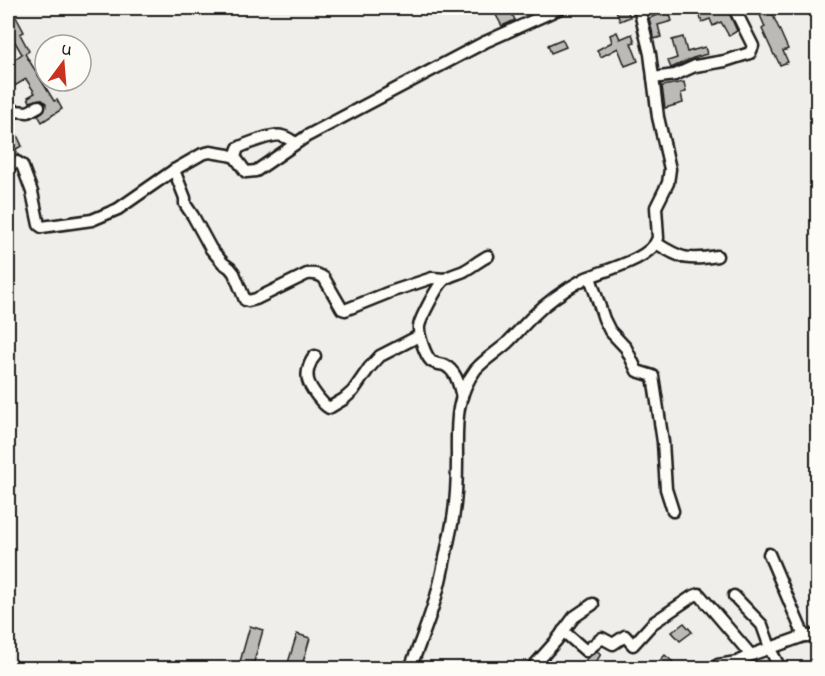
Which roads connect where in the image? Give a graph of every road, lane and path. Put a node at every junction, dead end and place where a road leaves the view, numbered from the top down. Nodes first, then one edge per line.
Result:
1 (561, 8) edge
2 (639, 8) edge
3 (734, 8) edge
4 (653, 78) junction
5 (39, 106) dead end
6 (8, 115) edge
7 (296, 144) junction
8 (235, 157) junction
9 (8, 166) edge
10 (174, 170) junction
11 (657, 243) junction
12 (488, 255) dead end
13 (717, 256) dead end
14 (590, 277) junction
15 (445, 279) junction
16 (419, 336) junction
17 (315, 356) dead end
18 (462, 397) junction
19 (673, 511) dead end
20 (769, 554) dead end
21 (734, 596) dead end
22 (593, 604) dead end
23 (563, 631) junction
24 (804, 636) junction
25 (818, 636) edge
26 (771, 648) junction
27 (751, 655) junction
28 (410, 669) edge
29 (532, 669) edge
30 (714, 669) edge
31 (780, 669) edge

1 - 7 street
2 - 4 street
3 - 4 street
4 - 11 street
5 - 6 street
7 - 8 street
7 - 8 street
8 - 10 street
9 - 10 street
10 - 15 street
11 - 13 street
11 - 14 street
12 - 15 street
14 - 18 street
14 - 19 street
15 - 16 street
16 - 17 street
16 - 18 street
18 - 28 street
20 - 24 street
21 - 26 street
22 - 23 street
23 - 27 street
23 - 29 street
24 - 25 street
24 - 26 street
26 - 27 street
26 - 31 street
27 - 30 street

